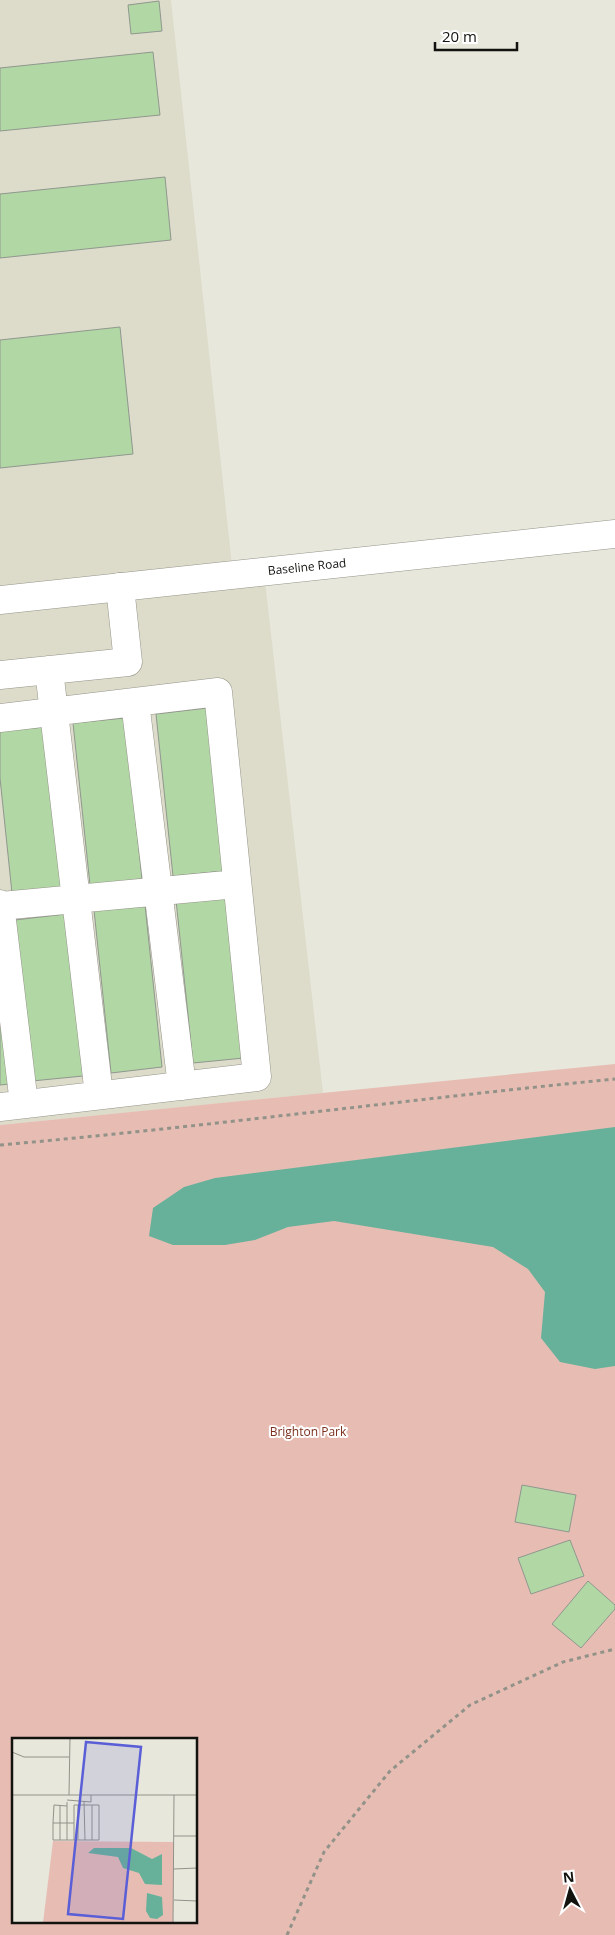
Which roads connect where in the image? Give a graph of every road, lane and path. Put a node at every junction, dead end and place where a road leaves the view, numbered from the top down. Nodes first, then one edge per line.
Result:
1 (615, 534) edge
2 (120, 588) junction
3 (0, 600) edge
4 (49, 670) junction
5 (0, 675) edge
6 (134, 702) junction
7 (55, 712) junction
8 (0, 718) edge
9 (237, 884) junction
10 (158, 891) junction
11 (77, 900) junction
12 (0, 905) edge
13 (615, 1079) edge
14 (182, 1086) junction
15 (99, 1095) junction
16 (12, 1106) edge
17 (0, 1145) edge
18 (615, 1649) edge
19 (287, 1935) edge

1 - 2 main road, Baseline Road
2 - 3 main road, Baseline Road
2 - 4 main road
4 - 5 main road
4 - 7 main road
6 - 7 main road
6 - 9 main road
6 - 10 main road
7 - 8 main road
7 - 11 main road
9 - 10 main road
9 - 14 main road
10 - 11 main road
10 - 14 main road
11 - 12 main road
11 - 15 main road
12 - 16 main road
13 - 17 path
14 - 15 main road
15 - 16 main road
18 - 19 path

